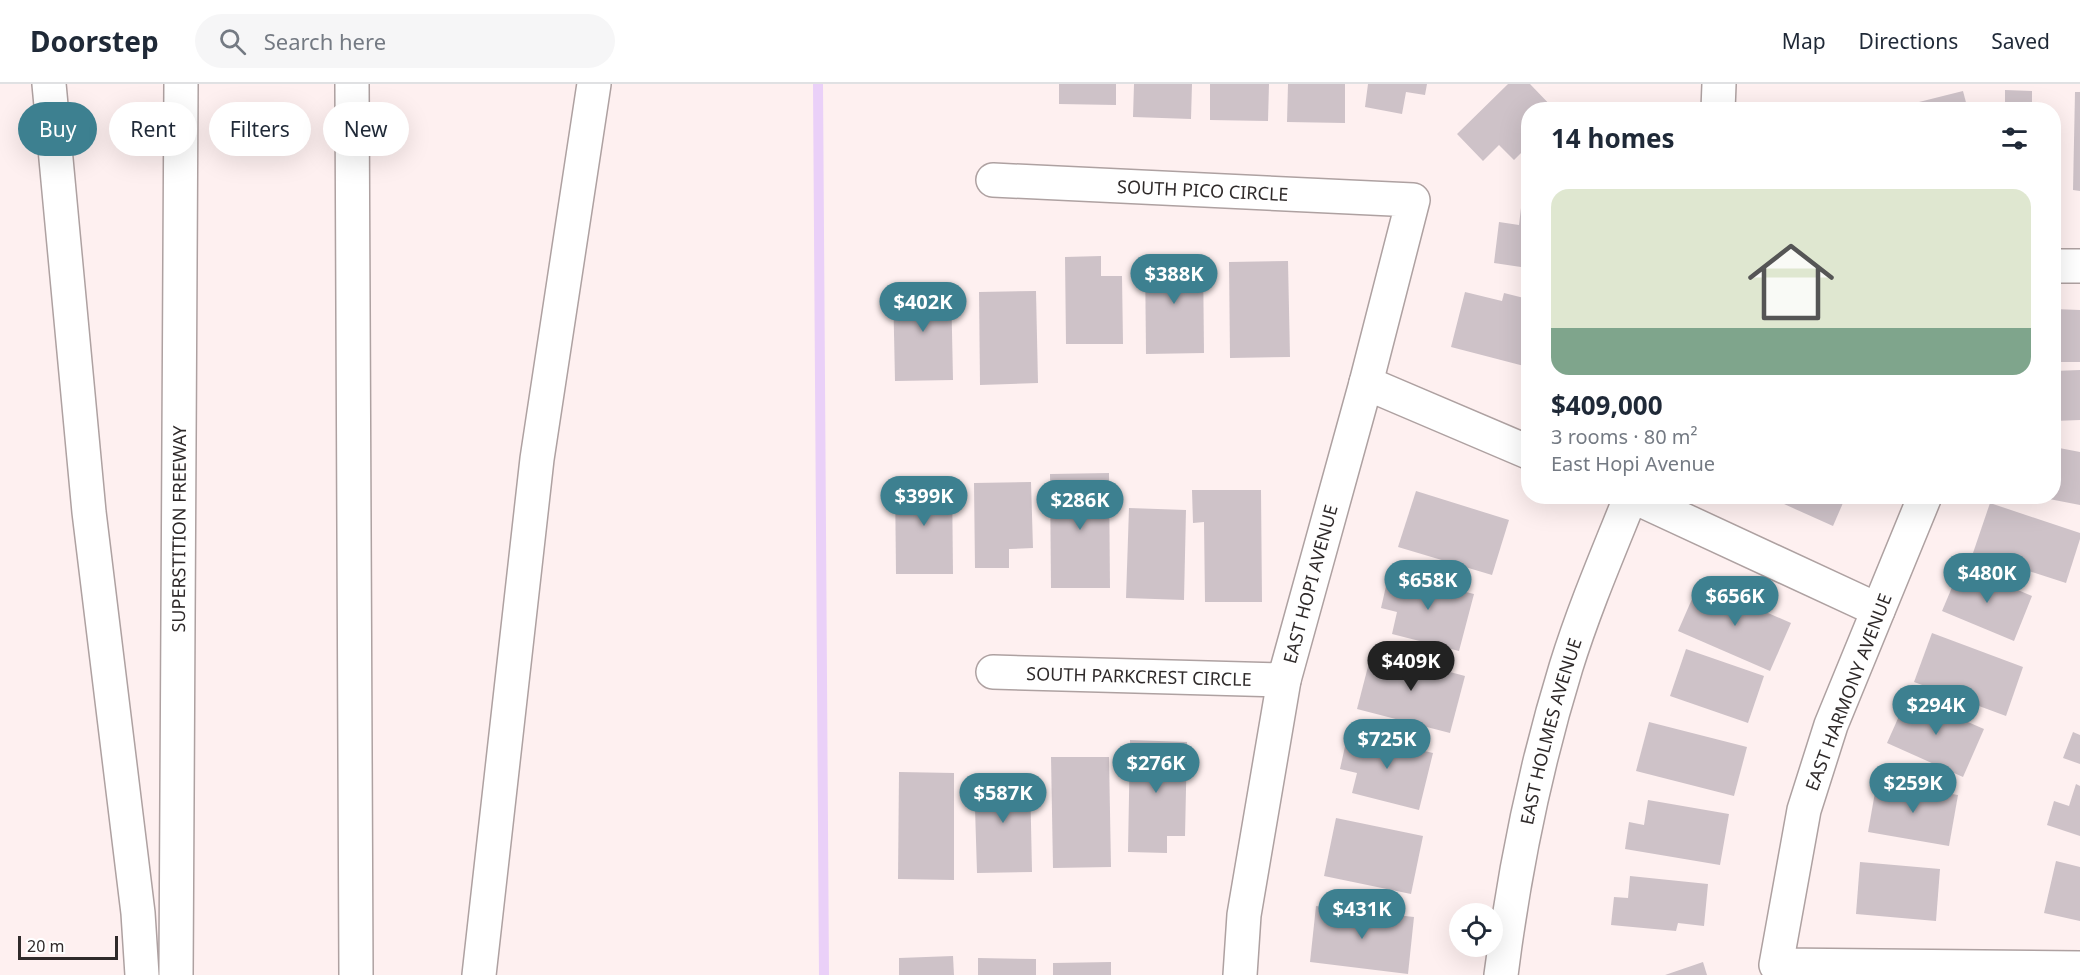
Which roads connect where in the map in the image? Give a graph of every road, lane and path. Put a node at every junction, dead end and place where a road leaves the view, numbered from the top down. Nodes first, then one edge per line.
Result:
1 (49, 84) edge
2 (181, 84) edge
3 (352, 84) edge
4 (594, 84) edge
5 (1719, 84) edge
6 (1718, 102) edge
7 (993, 180) dead end
8 (1413, 200) joint
9 (2061, 266) edge
10 (2080, 266) edge
11 (1366, 383) junction
12 (1521, 449) edge
13 (1629, 504) edge
14 (1649, 504) edge
15 (1922, 504) edge
16 (1878, 610) junction
17 (993, 672) dead end
18 (1284, 680) junction
19 (2080, 968) edge
20 (142, 975) edge
21 (176, 975) edge
22 (356, 975) edge
23 (479, 975) edge
24 (1240, 975) edge
25 (1501, 975) edge

1 - 20 main road
2 - 21 main road, SUPERSTITION FREEWAY
3 - 22 main road
4 - 23 main road
5 - 6 main road
7 - 8 main road, SOUTH PICO CIRCLE
8 - 11 main road, EAST HOPI AVENUE
9 - 10 main road
11 - 12 main road
11 - 18 main road, EAST HOPI AVENUE
13 - 25 main road, EAST HOLMES AVENUE
14 - 16 main road
15 - 16 main road, EAST HARMONY AVENUE
16 - 19 main road, EAST HARMONY AVENUE
17 - 18 main road, SOUTH PARKCREST CIRCLE
18 - 24 main road, EAST HOPI AVENUE

